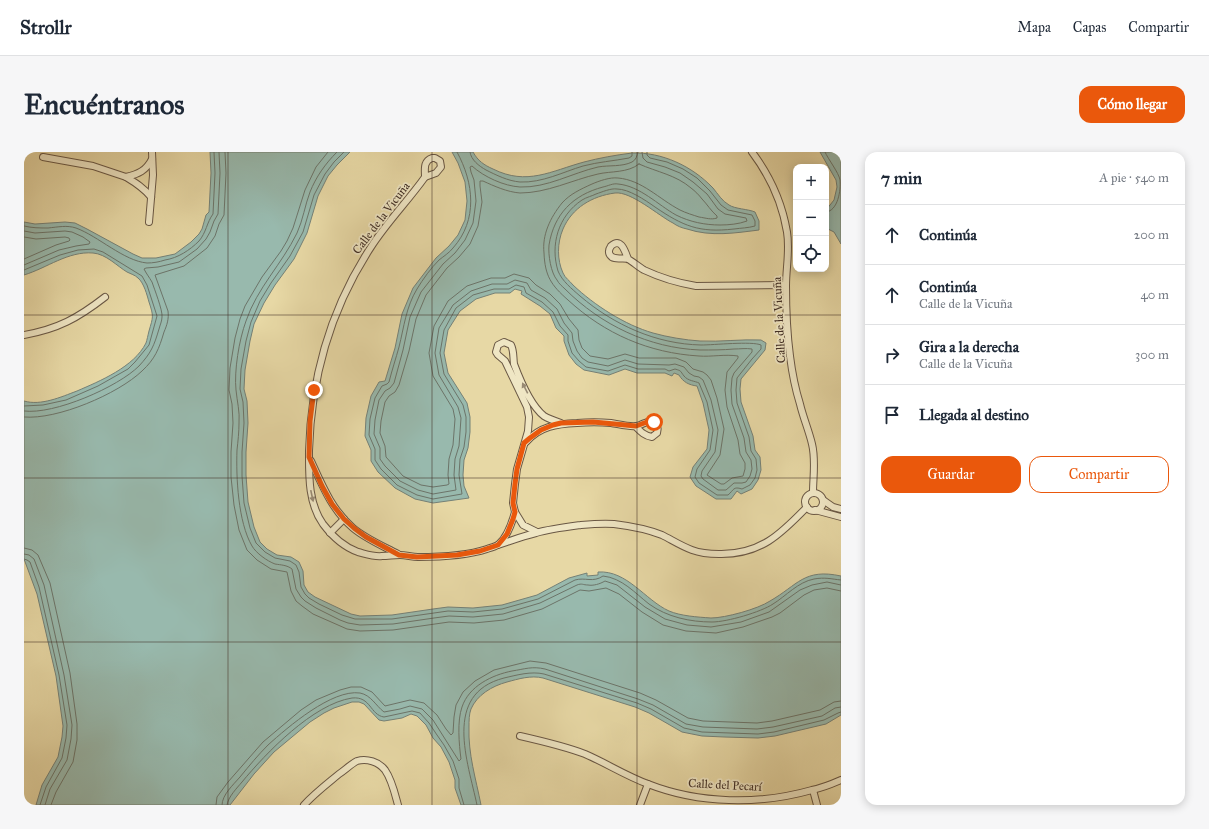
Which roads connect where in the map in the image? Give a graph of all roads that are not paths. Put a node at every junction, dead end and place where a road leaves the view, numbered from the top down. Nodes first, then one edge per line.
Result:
1 (752, 152) edge
2 (152, 155) edge
3 (43, 157) dead end
4 (126, 177) junction
5 (425, 177) dead end
6 (151, 197) junction
7 (149, 222) dead end
8 (628, 260) dead end
9 (786, 285) junction
10 (105, 297) dead end
11 (24, 335) edge
12 (513, 358) junction
13 (505, 361) junction
14 (539, 411) junction
15 (529, 417) junction
16 (561, 423) junction
17 (636, 426) dead end
18 (524, 443) junction
19 (309, 457) junction
20 (813, 493) junction
21 (823, 500) junction
22 (807, 507) junction
23 (841, 509) edge
24 (814, 510) junction
25 (515, 512) junction
26 (841, 517) edge
27 (344, 519) junction
28 (537, 532) junction
29 (330, 533) junction
30 (498, 545) junction
31 (399, 555) junction
32 (520, 736) dead end
33 (841, 780) edge
34 (648, 784) junction
35 (813, 790) junction
36 (304, 805) edge
37 (398, 805) edge
38 (640, 805) edge
39 (816, 805) edge

1 - 9 street, Calle de la Vicuña
2 - 4 street
2 - 6 street
3 - 4 street
4 - 6 street
5 - 19 street, Calle de la Vicuña
6 - 7 street
8 - 9 street
9 - 20 street, Calle de la Vicuña
10 - 11 street
12 - 13 street
12 - 13 street
14 -> 12 street
13 - 15 street
14 - 15 street
14 - 16 street
15 - 18 street
16 - 17 street
16 - 18 street
18 - 25 street
19 - 27 street, Calle de la Vicuña
19 -> 29 street, Calle de la Vicuña
20 - 21 street
20 - 22 street
21 - 23 street
21 - 24 street
22 - 24 street
22 - 28 street, Calle de la Vicuña
24 - 26 street
25 - 28 street
25 - 30 street
27 - 29 street
27 - 31 street, Calle de la Vicuña
28 - 30 street, Calle de la Vicuña
29 - 31 street, Calle de la Vicuña
30 - 31 street, Calle de la Vicuña
32 - 34 street, Calle del Pecarí
33 - 35 street, Calle del Pecarí
34 - 35 street, Calle del Pecarí
34 - 38 street
35 - 39 street
36 - 37 street

